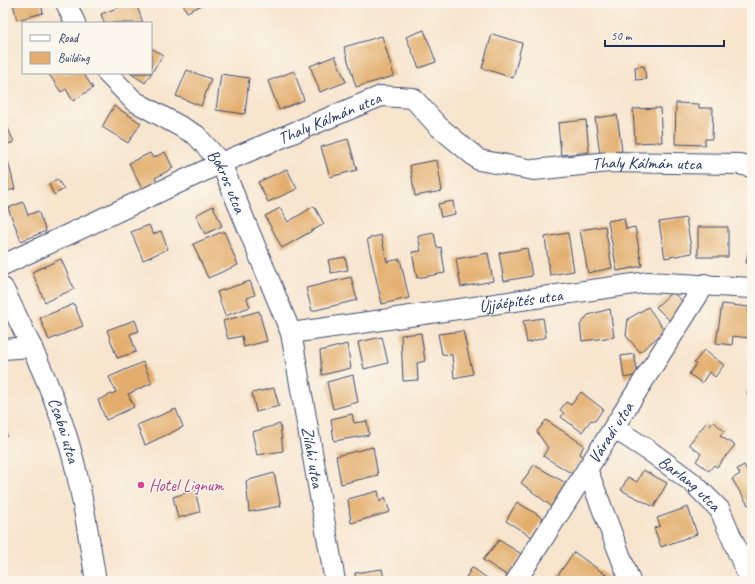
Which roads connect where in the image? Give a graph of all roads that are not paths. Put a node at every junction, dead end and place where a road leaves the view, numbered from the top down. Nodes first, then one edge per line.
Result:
1 (108, 74) edge
2 (221, 163) junction
3 (752, 167) edge
4 (3, 265) edge
5 (705, 284) junction
6 (3, 288) edge
7 (752, 288) edge
8 (291, 333) junction
9 (32, 347) junction
10 (3, 349) edge
11 (614, 428) junction
12 (587, 469) junction
13 (96, 581) edge
14 (335, 581) edge
15 (516, 581) edge
16 (630, 581) edge
17 (750, 581) edge

1 - 2 street, Bokros utca
2 - 3 street, Thaly Kálmán utca
2 - 4 street, Thaly Kálmán utca
2 - 8 street, Bokros utca
5 - 7 street, Újjáépítés utca
5 - 8 street, Újjáépítés utca
5 - 11 street, Váradi utca
6 - 9 street, Csabai utca
8 - 14 street, Zilahi utca
9 - 10 street
9 - 13 street, Csabai utca
11 - 12 street, Váradi utca
11 - 17 street, Barlang utca
12 - 15 street, Váradi utca
12 - 16 street

